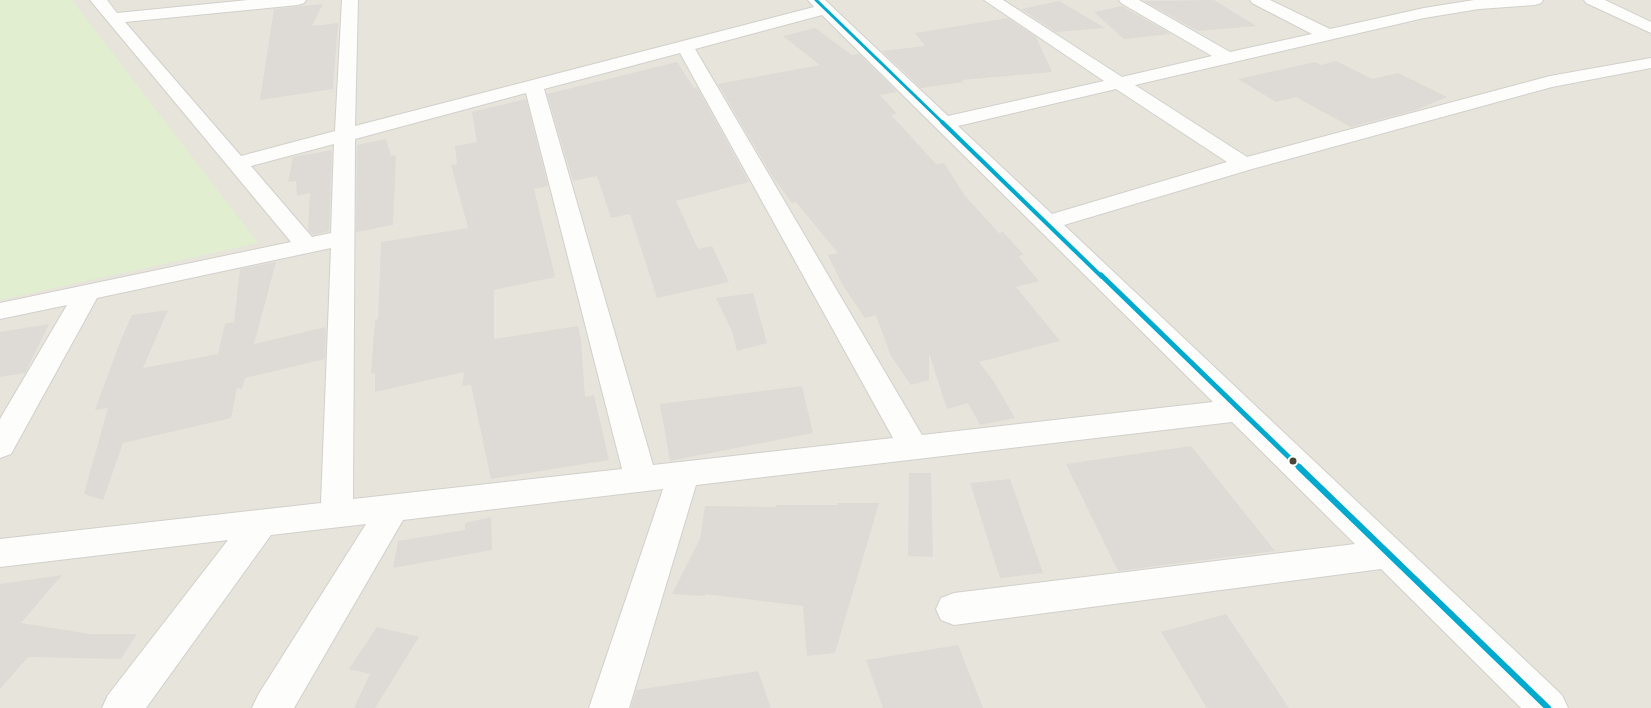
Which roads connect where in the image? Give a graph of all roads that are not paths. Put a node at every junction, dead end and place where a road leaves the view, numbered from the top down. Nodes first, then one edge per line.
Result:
1 (98, 0) edge
2 (298, 0) edge
3 (350, 0) edge
4 (992, 0) edge
5 (1127, 0) edge
6 (1258, 0) edge
7 (1535, 0) edge
8 (1592, 0) edge
9 (1475, 2) edge
10 (1401, 3) dead end
11 (821, 5) edge
12 (1424, 13) junction
13 (113, 18) junction
14 (1651, 28) edge
15 (1328, 35) junction
16 (685, 46) junction
17 (1228, 58) junction
18 (1651, 63) edge
19 (1118, 83) junction
20 (534, 86) junction
21 (944, 123) junction
22 (345, 135) junction
23 (238, 163) junction
24 (1244, 164) junction
25 (1045, 223) junction
26 (343, 238) junction
27 (306, 245) junction
28 (87, 293) junction
29 (0, 311) edge
30 (1240, 410) junction
31 (0, 446) edge
32 (914, 448) junction
33 (684, 474) junction
34 (641, 480) junction
35 (393, 508) junction
36 (337, 514) junction
37 (261, 523) junction
38 (0, 553) edge
39 (1389, 554) junction
40 (954, 609) dead end
41 (122, 708) edge
42 (272, 708) edge
43 (609, 708) edge
44 (1548, 708) edge

1 - 13 street
2 - 13 street
3 - 22 street
4 - 19 street
5 - 17 street
6 - 15 street
7 - 9 street
8 - 14 street
9 - 12 street
10 - 12 street
11 - 16 street
11 - 21 street
12 - 15 street
13 - 23 street
15 - 17 street
16 - 20 street
16 - 32 street
17 - 19 street
18 - 24 street
19 - 21 street
19 - 24 street
20 - 22 street
20 - 34 street
21 - 25 street
22 - 23 street
22 - 26 street
23 - 27 street
24 - 25 street
25 - 30 street
26 - 27 street
26 - 36 street
27 - 28 street
28 - 29 street
28 - 31 street
30 - 32 street
30 - 39 street
32 - 33 street
33 - 34 street
33 - 43 street
34 - 35 street
35 - 36 street
35 - 42 street
36 - 37 street
37 - 38 street
37 - 41 street
39 - 40 street
39 - 44 street

